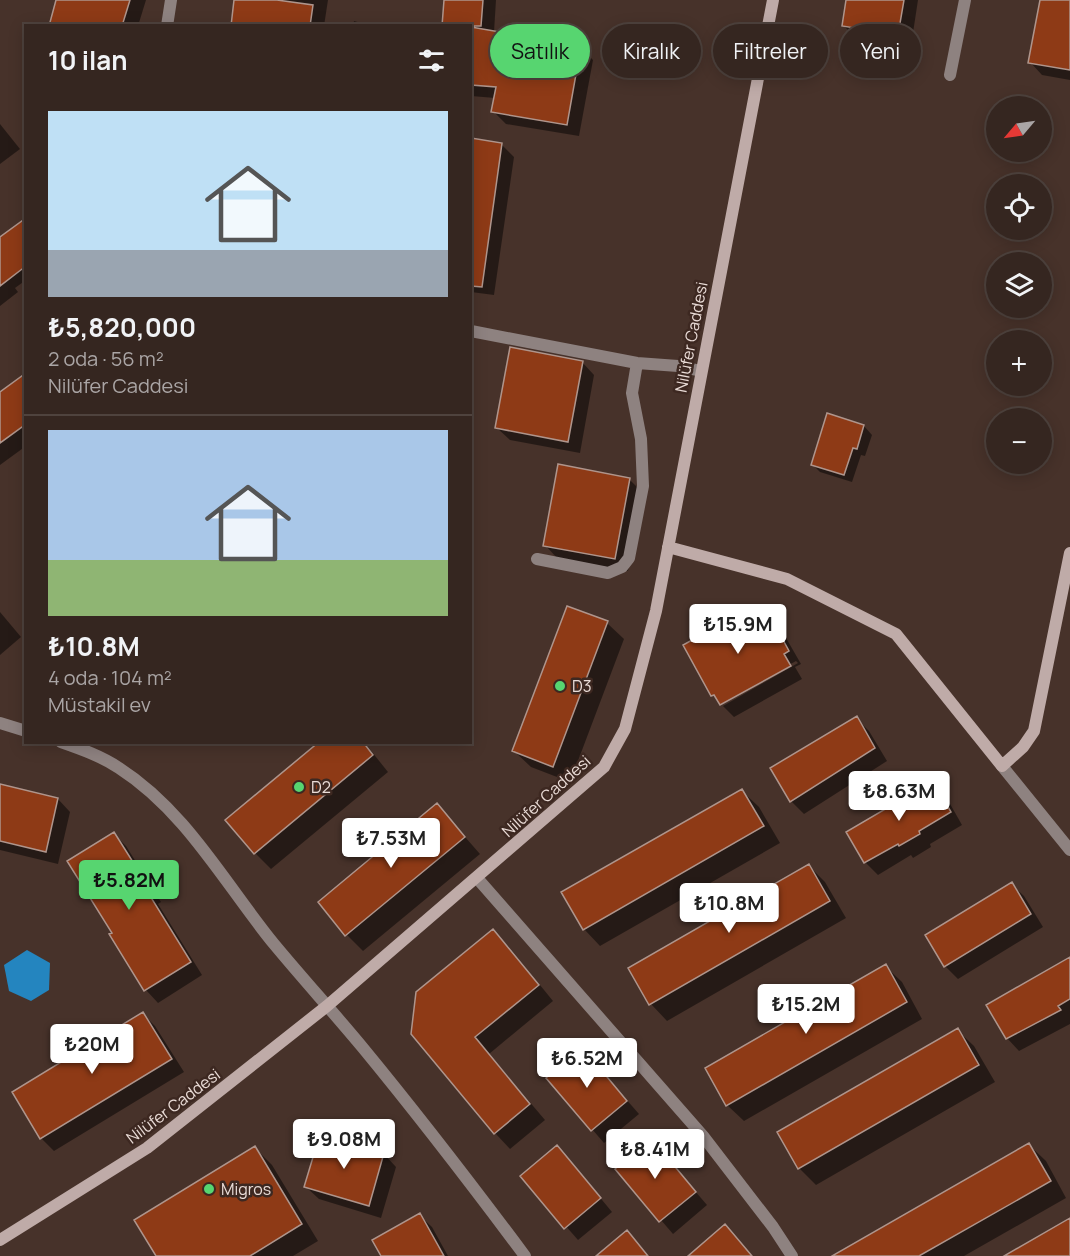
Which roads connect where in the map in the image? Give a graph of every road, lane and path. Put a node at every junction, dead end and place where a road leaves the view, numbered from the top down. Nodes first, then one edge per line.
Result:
1 (171, 0) edge
2 (772, 0) edge
3 (965, 0) edge
4 (167, 24) edge
5 (950, 75) dead end
6 (472, 331) edge
7 (638, 363) junction
8 (701, 371) junction
9 (668, 547) junction
10 (1070, 553) edge
11 (537, 559) dead end
12 (0, 723) edge
13 (24, 730) edge
14 (67, 744) edge
15 (1002, 766) junction
16 (1070, 850) edge
17 (477, 878) junction
18 (327, 1006) junction
19 (0, 1240) edge
20 (525, 1256) edge
21 (792, 1256) edge

1 - 4 street
2 - 8 street, Nilüfer Caddesi
3 - 5 street
6 - 7 street
7 - 8 street
7 - 11 street
8 - 9 street, Nilüfer Caddesi
9 - 15 street
9 - 17 street, Nilüfer Caddesi
10 - 15 street
12 - 13 street
14 - 18 street
15 - 16 street
17 - 18 street, Nilüfer Caddesi
17 - 21 street
18 - 19 street, Nilüfer Caddesi
18 - 20 street

